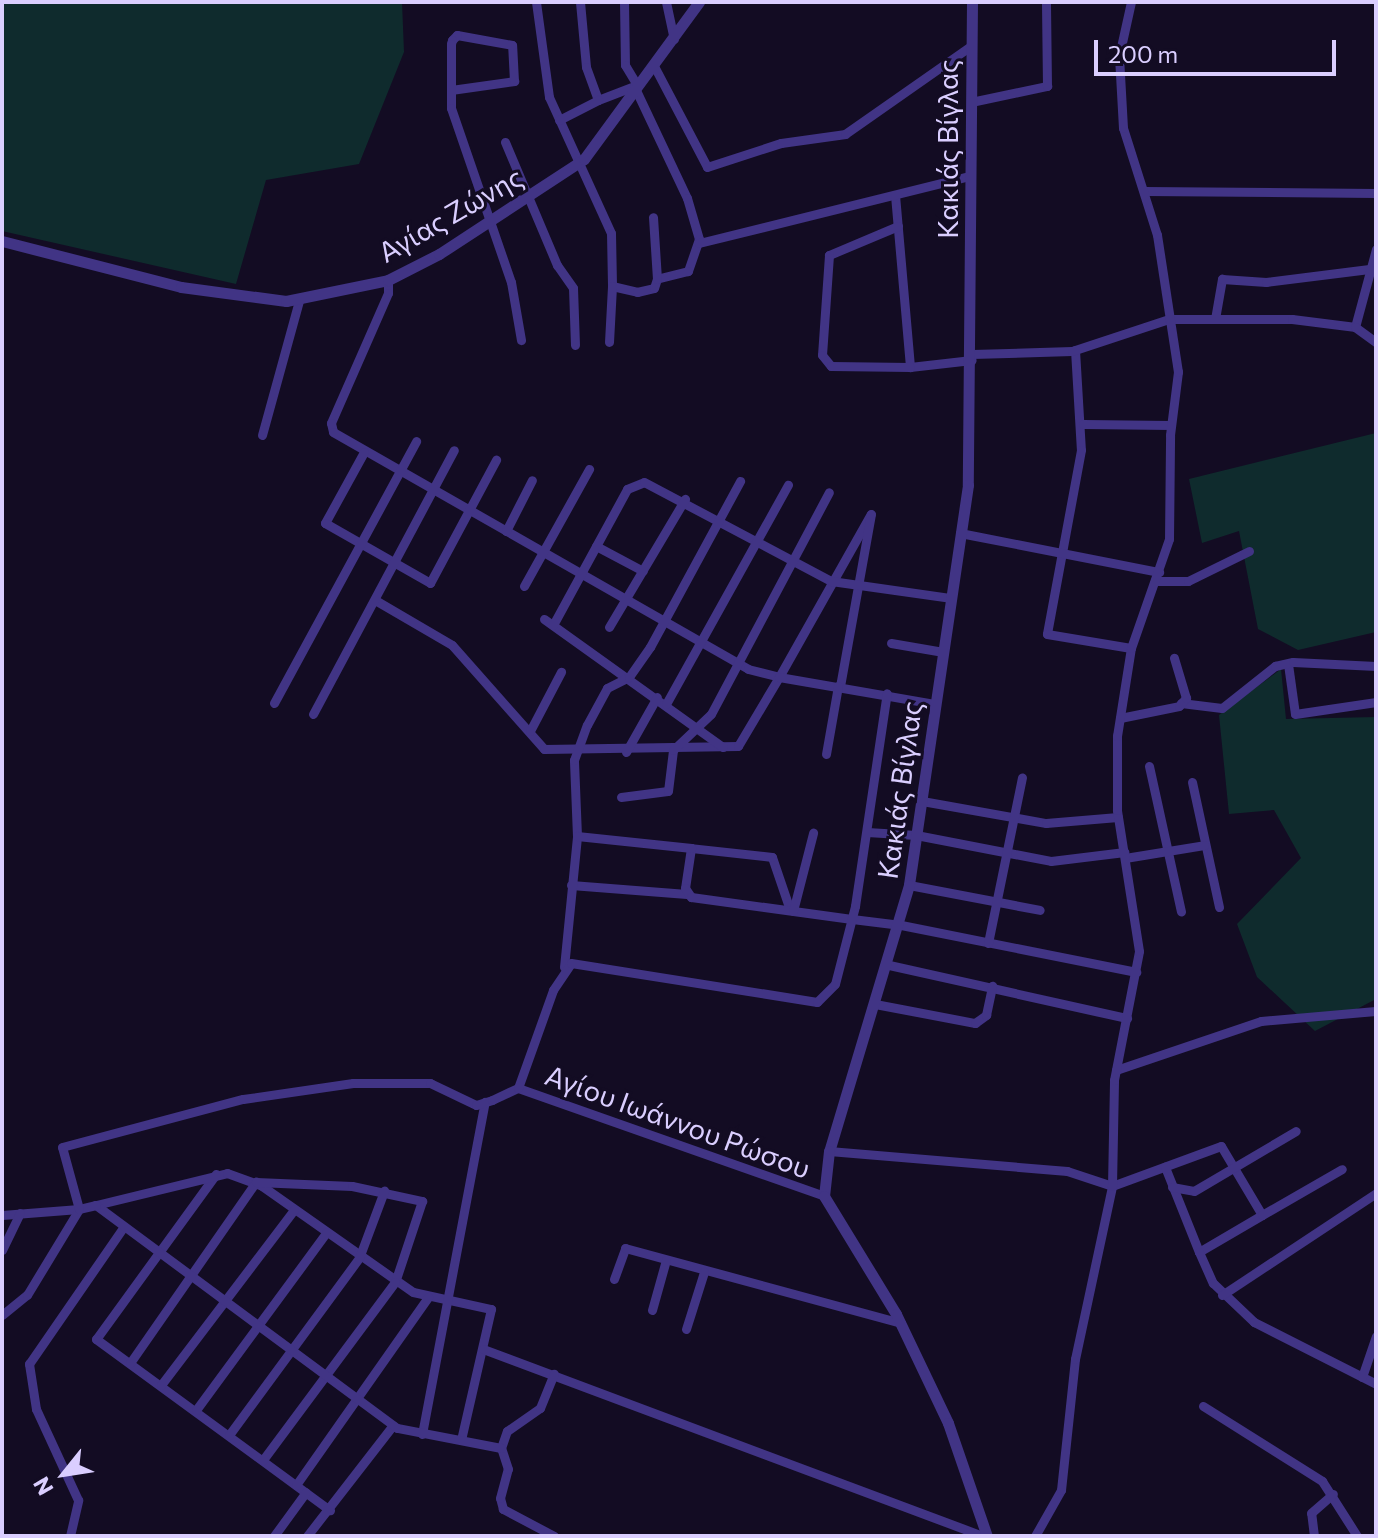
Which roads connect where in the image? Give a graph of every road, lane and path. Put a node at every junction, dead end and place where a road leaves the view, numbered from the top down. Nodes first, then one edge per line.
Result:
1 (536, 2) edge
2 (580, 2) edge
3 (624, 2) edge
4 (666, 2) edge
5 (699, 2) edge
6 (972, 2) edge
7 (1046, 2) edge
8 (1131, 2) edge
9 (674, 39) junction
10 (972, 45) junction
11 (653, 64) junction
12 (635, 85) junction
13 (451, 90) junction
14 (598, 100) junction
15 (971, 102) junction
16 (559, 120) junction
17 (505, 142) dead end
18 (577, 165) junction
19 (970, 176) junction
20 (1144, 191) junction
21 (1376, 193) edge
22 (895, 195) junction
23 (528, 197) junction
24 (653, 217) dead end
25 (486, 224) junction
26 (898, 226) junction
27 (2, 241) edge
28 (699, 243) junction
29 (1376, 249) edge
30 (1369, 269) junction
31 (657, 279) junction
32 (388, 280) junction
33 (612, 286) junction
34 (299, 301) junction
35 (1169, 319) junction
36 (1215, 319) junction
37 (1355, 327) junction
38 (1375, 338) edge
39 (521, 340) dead end
40 (609, 342) dead end
41 (575, 345) dead end
42 (1075, 350) junction
43 (972, 357) junction
44 (910, 367) junction
45 (1083, 424) junction
46 (1171, 425) junction
47 (262, 435) dead end
48 (416, 441) dead end
49 (454, 450) dead end
50 (364, 452) junction
51 (496, 460) dead end
52 (589, 469) dead end
53 (398, 471) junction
54 (532, 480) dead end
55 (740, 481) dead end
56 (788, 485) dead end
57 (433, 490) junction
58 (829, 492) dead end
59 (685, 499) junction
60 (470, 511) junction
61 (720, 519) junction
62 (506, 531) junction
63 (960, 533) junction
64 (757, 540) junction
65 (360, 542) junction
66 (596, 546) junction
67 (1065, 550) junction
68 (1249, 551) dead end
69 (544, 552) junction
70 (794, 560) junction
71 (394, 563) junction
72 (643, 571) junction
73 (579, 573) junction
74 (1157, 577) junction
75 (831, 581) junction
76 (857, 584) junction
77 (524, 586) dead end
78 (627, 598) junction
79 (950, 598) junction
80 (375, 600) junction
81 (544, 619) dead end
82 (664, 620) junction
83 (553, 625) junction
84 (609, 627) dead end
85 (701, 641) junction
86 (891, 643) dead end
87 (1131, 648) junction
88 (943, 652) junction
89 (1174, 658) dead end
90 (736, 662) junction
91 (1288, 664) junction
92 (1376, 666) edge
93 (561, 672) dead end
94 (629, 677) junction
95 (779, 677) junction
96 (839, 686) junction
97 (887, 693) junction
98 (657, 697) junction
99 (1376, 702) edge
100 (274, 703) dead end
101 (1181, 703) junction
102 (666, 704) junction
103 (936, 704) junction
104 (313, 714) dead end
105 (1120, 718) junction
106 (698, 729) junction
107 (530, 731) junction
108 (723, 747) junction
109 (673, 750) junction
110 (575, 752) junction
111 (626, 752) junction
112 (826, 754) dead end
113 (1149, 766) dead end
114 (1022, 777) dead end
115 (1192, 782) dead end
116 (621, 797) dead end
117 (922, 801) junction
118 (1118, 817) junction
119 (1015, 818) junction
120 (867, 832) junction
121 (813, 833) dead end
122 (916, 835) junction
123 (577, 836) junction
124 (1204, 845) junction
125 (691, 848) junction
126 (1165, 848) junction
127 (1008, 852) junction
128 (1124, 855) junction
129 (571, 885) junction
130 (909, 885) junction
131 (687, 894) junction
132 (996, 901) junction
133 (1219, 907) dead end
134 (792, 910) junction
135 (1040, 910) dead end
136 (1181, 912) dead end
137 (852, 919) junction
138 (901, 925) junction
139 (988, 943) junction
140 (889, 965) junction
141 (564, 967) junction
142 (1136, 972) junction
143 (992, 986) junction
144 (875, 1004) junction
145 (1376, 1011) edge
146 (1127, 1018) junction
147 (1116, 1070) junction
148 (518, 1088) junction
149 (485, 1102) junction
150 (1296, 1131) dead end
151 (829, 1151) junction
152 (1165, 1167) junction
153 (1234, 1168) junction
154 (1342, 1169) dead end
155 (216, 1174) junction
156 (256, 1182) junction
157 (1112, 1186) junction
158 (1172, 1187) junction
159 (384, 1191) junction
160 (1376, 1193) edge
161 (824, 1196) junction
162 (96, 1205) junction
163 (79, 1209) junction
164 (294, 1210) junction
165 (20, 1213) junction
166 (2, 1215) edge
167 (1262, 1215) junction
168 (122, 1229) junction
169 (326, 1233) junction
170 (2, 1250) edge
171 (1199, 1252) junction
172 (156, 1254) junction
173 (359, 1258) junction
174 (666, 1260) junction
175 (704, 1272) junction
176 (190, 1278) junction
177 (614, 1279) dead end
178 (395, 1282) junction
179 (1222, 1295) junction
180 (428, 1297) junction
181 (449, 1297) junction
182 (223, 1304) junction
183 (652, 1310) dead end
184 (2, 1315) edge
185 (901, 1323) junction
186 (258, 1325) junction
187 (686, 1329) dead end
188 (1376, 1336) edge
189 (483, 1349) junction
190 (292, 1350) junction
191 (130, 1363) junction
192 (326, 1373) junction
193 (554, 1374) junction
194 (1362, 1377) junction
195 (1376, 1384) edge
196 (161, 1385) junction
197 (358, 1400) junction
198 (1203, 1406) dead end
199 (196, 1410) junction
200 (393, 1425) junction
201 (422, 1434) junction
202 (229, 1435) junction
203 (461, 1440) junction
204 (501, 1448) junction
205 (263, 1460) junction
206 (296, 1485) junction
207 (306, 1492) junction
208 (1333, 1494) junction
209 (330, 1510) junction
210 (70, 1536) edge
211 (274, 1536) edge
212 (307, 1536) edge
213 (554, 1536) edge
214 (985, 1536) edge
215 (1035, 1536) edge
216 (1314, 1536) edge
217 (1357, 1536) edge

1 - 16 street
2 - 14 street
3 - 12 street
4 - 9 street
5 - 9 street, Αγίας Ζώνης
6 - 10 street, Κακιάς Βίγλας
7 - 15 street
8 - 20 street
9 - 11 street, Αγίας Ζώνης
10 - 11 street
10 - 15 street, Κακιάς Βίγλας
11 - 12 street, Αγίας Ζώνης
12 - 14 street
12 - 18 street, Αγίας Ζώνης
12 - 28 street
13 - 13 street
13 - 25 street
14 - 16 street
15 - 19 street, Κακιάς Βίγλας
16 - 18 street
17 - 23 street
18 - 23 street, Αγίας Ζώνης
18 - 33 street
19 - 22 street
19 - 43 street, Κακιάς Βίγλας
20 - 21 street
20 - 35 street
22 - 26 street
22 - 28 street
23 - 25 street, Αγίας Ζώνης
23 - 41 street
24 - 31 street
25 - 32 street, Αγίας Ζώνης
25 - 39 street
26 - 44 street
26 - 44 street
27 - 34 street, Αγίας Ζώνης
28 - 31 street
29 - 30 street
30 - 36 street
30 - 37 street
31 - 33 street
32 - 34 street, Αγίας Ζώνης
32 - 50 street
33 - 40 street
34 - 47 street
35 - 36 street
35 - 42 street
35 - 46 street
36 - 37 street
37 - 38 street
42 - 43 street
42 - 45 street
43 - 44 street
43 - 63 street, Κακιάς Βίγλας
45 - 46 street
45 - 67 street
46 - 74 street
48 - 53 street
49 - 57 street
50 - 53 street
50 - 65 street
51 - 60 street
52 - 69 street
53 - 57 street
53 - 65 street
54 - 62 street
55 - 61 street
56 - 64 street
57 - 60 street
57 - 71 street
58 - 70 street
59 - 61 street
59 - 66 street
59 - 72 street
60 - 62 street
60 - 71 street
61 - 64 street
61 - 82 street
62 - 69 street
63 - 67 street
63 - 79 street, Κακιάς Βίγλας
64 - 70 street
64 - 85 street
65 - 71 street
65 - 100 street
66 - 72 street
66 - 73 street
67 - 74 street
67 - 87 street
68 - 74 street
69 - 73 street
69 - 77 street
70 - 75 street
70 - 90 street
71 - 80 street
72 - 78 street
73 - 78 street
73 - 83 street
74 - 87 street
75 - 76 street
75 - 76 street
75 - 95 street
76 - 79 street
76 - 96 street
78 - 82 street
78 - 84 street
79 - 88 street, Κακιάς Βίγλας
80 - 104 street
80 - 107 street
81 - 83 street
82 - 85 street
82 - 94 street
83 - 94 street
85 - 90 street
85 - 102 street
86 - 88 street
87 - 105 street
88 - 103 street, Κακιάς Βίγλας
89 - 101 street
90 - 95 street
90 - 106 street
91 - 92 street
91 - 99 street
91 - 101 street
93 - 107 street
94 - 98 street
94 - 110 street
95 - 96 street
95 - 108 street
96 - 97 street
96 - 112 street
97 - 103 street
97 - 120 street
98 - 102 street
98 - 111 street
101 - 105 street
102 - 106 street
103 - 117 street, Κακιάς Βίγλας
105 - 118 street
106 - 108 street
106 - 109 street
107 - 110 street
108 - 109 street
109 - 111 street
109 - 116 street
110 - 111 street
110 - 123 street
113 - 126 street
114 - 119 street
115 - 124 street
117 - 119 street
117 - 122 street, Κακιάς Βίγλας
118 - 119 street
118 - 128 street
119 - 127 street
120 - 122 street
120 - 137 street
121 - 134 street
122 - 127 street
122 - 130 street, Κακιάς Βίγλας
123 - 125 street
123 - 129 street
124 - 126 street
124 - 133 street
125 - 131 street
125 - 134 street
126 - 128 street
126 - 136 street
127 - 128 street
127 - 132 street
128 - 142 street
129 - 131 street
129 - 141 street
130 - 132 street
130 - 138 street, Κακιάς Βίγλας
131 - 134 street
132 - 135 street
132 - 139 street
134 - 137 street
137 - 138 street
137 - 141 street
138 - 139 street
138 - 140 street, Κακιάς Βίγλας
139 - 142 street
140 - 143 street
140 - 144 street, Κακιάς Βίγλας
141 - 148 street
142 - 146 street
143 - 144 street
143 - 146 street
144 - 151 street, Κακιάς Βίγλας
145 - 147 street
146 - 147 street
147 - 157 street
148 - 149 street
148 - 161 street, Αγίου Ιωάννου Ρώσου
149 - 163 street
149 - 181 street
150 - 153 street
151 - 157 street
151 - 161 street, Κακιάς Βίγλας
152 - 153 street
152 - 157 street
152 - 158 street
153 - 158 street
153 - 167 street
154 - 167 street
155 - 156 street
155 - 162 street
155 - 172 street
156 - 159 street
156 - 164 street
156 - 176 street
157 - 215 street
158 - 171 street
159 - 173 street
159 - 178 street
160 - 179 street
161 - 185 street
162 - 163 street
162 - 168 street
163 - 165 street
163 - 184 street
164 - 169 street
164 - 182 street
165 - 166 street
165 - 170 street
167 - 171 street
168 - 172 street
168 - 210 street
169 - 173 street
169 - 186 street
171 - 179 street
172 - 176 street
172 - 191 street
173 - 178 street
173 - 190 street
174 - 175 street
174 - 177 street
174 - 183 street
175 - 185 street
175 - 187 street
176 - 182 street
176 - 191 street
178 - 180 street
178 - 192 street
179 - 194 street
180 - 181 street
180 - 197 street
181 - 189 street
181 - 201 street
182 - 186 street
182 - 196 street
185 - 214 street
186 - 190 street
186 - 199 street
188 - 194 street
189 - 193 street
189 - 203 street
190 - 192 street
190 - 202 street
191 - 196 street
192 - 197 street
192 - 205 street
193 - 204 street
193 - 214 street
194 - 195 street
196 - 199 street
197 - 200 street
197 - 206 street
198 - 208 street
199 - 202 street
200 - 201 street
200 - 209 street
201 - 203 street
202 - 205 street
203 - 204 street
204 - 213 street
205 - 206 street
206 - 207 street
207 - 209 street
207 - 211 street
208 - 216 street
208 - 217 street
209 - 212 street

